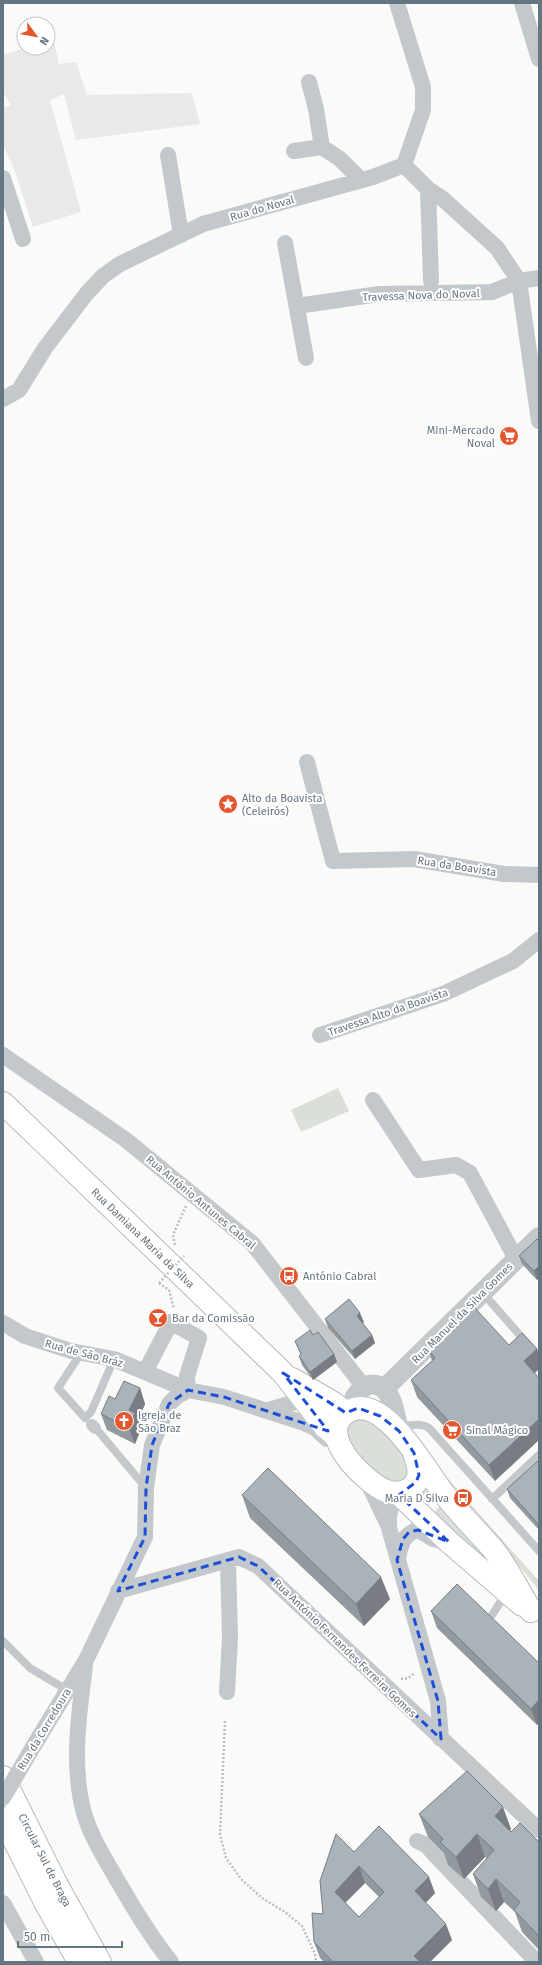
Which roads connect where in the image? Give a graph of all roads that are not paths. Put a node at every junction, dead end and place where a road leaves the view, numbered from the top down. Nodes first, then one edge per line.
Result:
1 (398, 3) edge
2 (522, 3) edge
3 (539, 59) edge
4 (309, 82) dead end
5 (322, 147) junction
6 (294, 151) dead end
7 (168, 155) dead end
8 (404, 165) junction
9 (3, 178) edge
10 (361, 180) junction
11 (428, 189) junction
12 (181, 235) junction
13 (23, 239) dead end
14 (285, 243) dead end
15 (539, 278) edge
16 (432, 281) dead end
17 (520, 281) junction
18 (297, 306) junction
19 (306, 358) dead end
20 (3, 399) edge
21 (539, 421) edge
22 (307, 762) dead end
23 (539, 875) edge
24 (539, 940) edge
25 (320, 1035) dead end
26 (3, 1055) edge
27 (373, 1100) dead end
28 (3, 1103) edge
29 (539, 1237) edge
30 (516, 1259) junction
31 (482, 1292) junction
32 (3, 1323) edge
33 (81, 1353) junction
34 (539, 1357) edge
35 (114, 1359) junction
36 (145, 1372) junction
37 (283, 1373) junction
38 (384, 1389) junction
39 (188, 1390) junction
40 (302, 1400) junction
41 (350, 1402) junction
42 (268, 1410) junction
43 (398, 1427) junction
44 (95, 1428) dead end
45 (339, 1443) junction
46 (414, 1452) junction
47 (539, 1454) edge
48 (365, 1477) junction
49 (146, 1488) junction
50 (397, 1493) junction
51 (492, 1499) junction
52 (389, 1528) junction
53 (449, 1542) junction
54 (539, 1552) edge
55 (397, 1560) junction
56 (228, 1561) junction
57 (509, 1584) junction
58 (118, 1591) junction
59 (492, 1615) edge
60 (535, 1615) edge
61 (3, 1641) edge
62 (86, 1660) junction
63 (67, 1690) junction
64 (227, 1692) dead end
65 (441, 1739) junction
66 (3, 1777) edge
67 (3, 1798) edge
68 (3, 1818) edge
69 (531, 1830) edge
70 (417, 1841) dead end
71 (3, 1903) edge
72 (36, 1962) edge
73 (79, 1962) edge
74 (100, 1962) edge
75 (171, 1962) edge
76 (537, 1962) edge

1 - 8 street
2 - 3 street
4 - 5 street
5 - 6 street
5 - 10 street
7 - 12 street
8 - 10 street, Rua do Noval
8 - 11 street
9 - 13 street
10 - 12 street, Rua do Noval
11 - 16 street
11 - 17 street
12 - 20 street, Rua do Noval
14 - 18 street
15 - 17 street, Travessa Nova do Noval
17 - 18 street, Travessa Nova do Noval
17 - 21 street
18 - 19 street
22 - 23 street, Rua da Boavista
24 - 25 street, Travessa Alto da Boavista
26 - 41 street, Rua António Antunes Cabral
27 - 30 street
28 - 37 main road, Rua Damiana Maria da Silva
29 - 30 street, Rua Manuel da Silva Gomes
30 - 31 street, Rua Manuel da Silva Gomes
31 - 34 lane
31 - 38 street, Rua Manuel da Silva Gomes
32 - 33 street, Rua de São Bráz
33 - 35 street, Rua de São Bráz
33 - 35 lane
35 - 36 street, Rua de São Bráz
36 - 39 street, Rua de São Bráz
36 - 39 street
37 - 40 main road, Rua Damiana Maria da Silva
37 - 41 main road, Rua Damiana Maria da Silva
38 - 41 street
38 - 43 street
39 - 42 street, Rua de São Bráz
39 - 49 street
40 - 41 street
40 - 42 street
40 - 45 main road, Rua Damiana Maria da Silva
41 - 43 main road, Rua Damiana Maria da Silva
41 - 45 main road
42 - 45 street, Rua de São Bráz
43 - 46 main road, Rua Damiana Maria da Silva
43 - 51 lane
44 - 49 lane
45 - 48 main road, Rua Damiana Maria da Silva
46 - 50 main road, Rua Damiana Maria da Silva
46 - 57 main road, Rua Damiana Maria da Silva
47 - 51 lane
48 - 50 main road, Rua Damiana Maria da Silva
48 - 52 street
49 - 58 street
50 - 52 street
50 - 53 main road, Rua Damiana Maria da Silva
51 - 54 lane
52 - 55 street
53 - 55 street
53 - 57 main road, Rua Damiana Maria da Silva
55 - 65 street
56 - 58 street, Rua António Fernandes Ferreira Gomes
56 - 64 street
56 - 65 street, Rua António Fernandes Ferreira Gomes
57 - 59 lane
57 - 60 main road, Rua Damiana Maria da Silva
58 - 62 street
61 - 63 lane
62 - 63 street, Rua da Corredoura
62 - 75 street
63 - 67 street, Rua da Corredoura, bridge
65 - 69 street, Rua António Fernandes Ferreira Gomes
66 - 74 main road, Circular Sul de Braga
68 - 73 main road, Circular Sul de Braga
70 - 76 street
71 - 72 street

